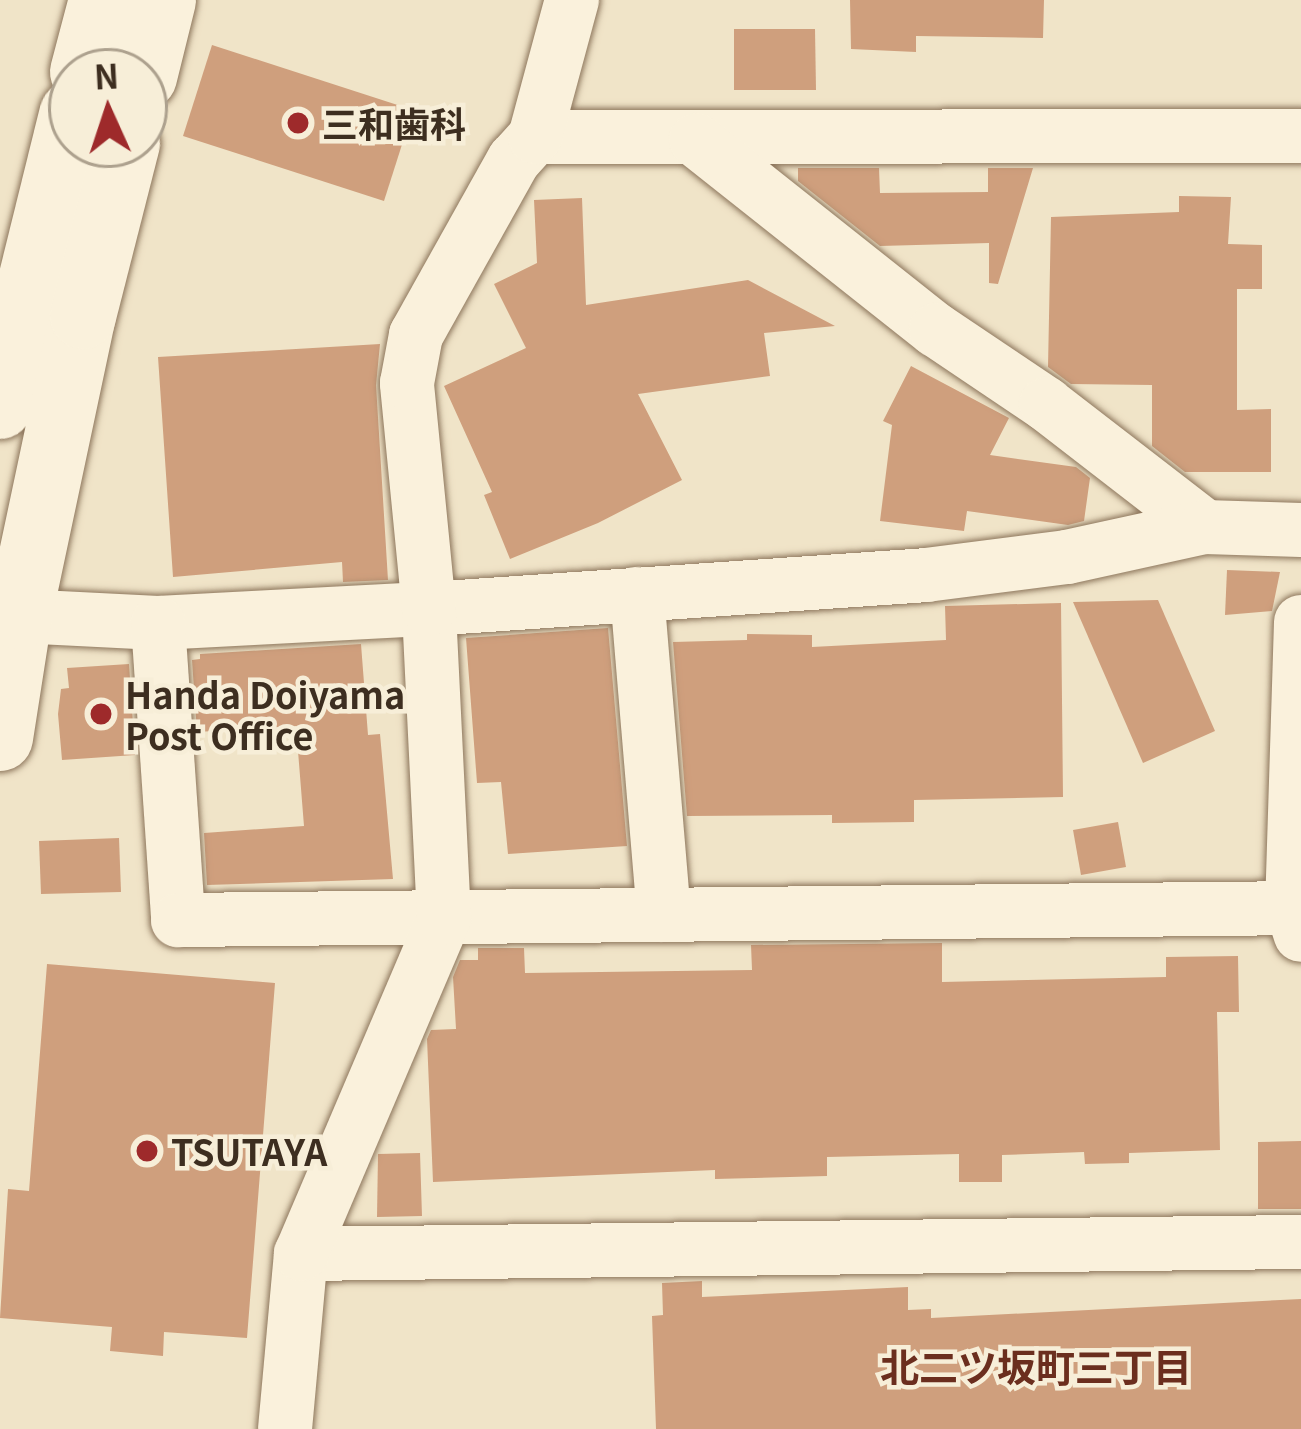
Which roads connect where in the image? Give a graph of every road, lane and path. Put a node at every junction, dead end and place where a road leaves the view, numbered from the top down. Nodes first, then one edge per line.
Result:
1 (102, 0) edge
2 (164, 0) edge
3 (572, 0) edge
4 (89, 48) edge
5 (151, 48) edge
6 (1301, 136) edge
7 (535, 137) junction
8 (696, 140) junction
9 (59, 168) edge
10 (121, 168) edge
11 (0, 406) edge
12 (1204, 526) junction
13 (1301, 530) edge
14 (637, 594) junction
15 (429, 609) junction
16 (19, 616) junction
17 (1301, 622) edge
18 (158, 623) junction
19 (0, 738) edge
20 (664, 915) junction
21 (1298, 917) edge
22 (444, 918) junction
23 (1301, 1242) edge
24 (301, 1254) junction
25 (285, 1429) edge

1 - 4 main road
2 - 5 main road
3 - 7 street
6 - 8 street
7 - 8 street
7 - 15 street
8 - 12 street
9 - 11 main road
10 - 16 main road
12 - 13 street
12 - 14 street
14 - 15 street
14 - 20 street
15 - 18 street
15 - 22 street
16 - 18 street
16 - 19 main road
17 - 21 street
18 - 22 street
20 - 21 street
20 - 22 street
22 - 24 street
23 - 24 street
24 - 25 street

